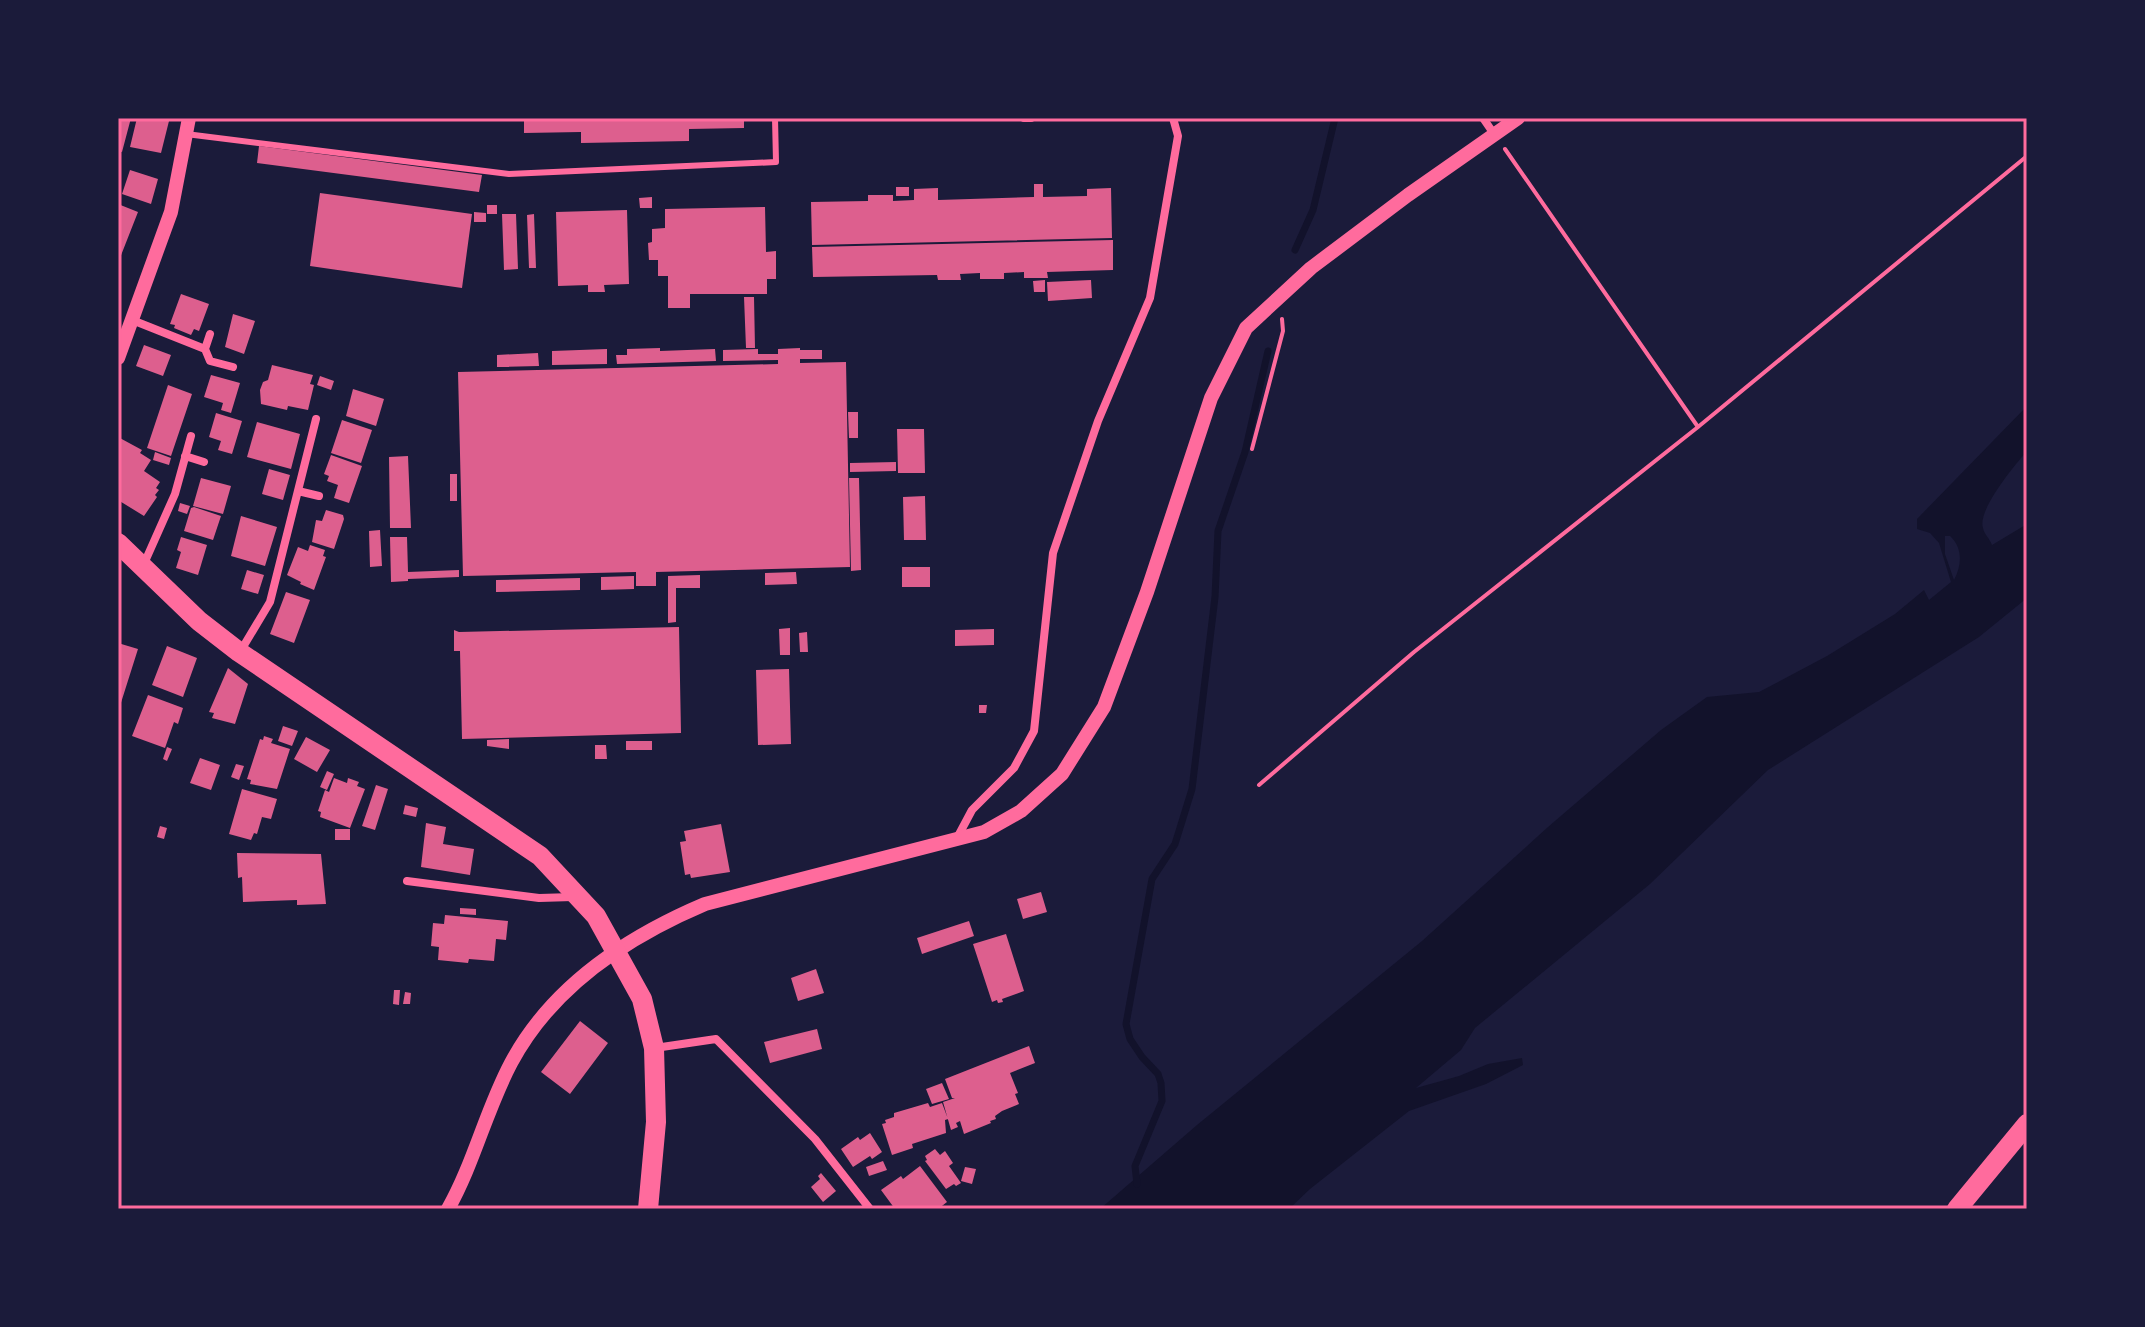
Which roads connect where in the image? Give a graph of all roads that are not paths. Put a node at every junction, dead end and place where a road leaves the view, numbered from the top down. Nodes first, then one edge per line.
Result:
1 (189, 118) edge
2 (775, 118) edge
3 (1024, 118) edge
4 (1031, 118) edge
5 (1173, 118) edge
6 (1483, 118) edge
7 (1518, 118) edge
8 (186, 134) junction
9 (1494, 134) junction
10 (132, 320) junction
11 (210, 334) dead end
12 (205, 349) junction
13 (118, 358) edge
14 (233, 367) dead end
15 (316, 419) dead end
16 (191, 436) dead end
17 (185, 456) junction
18 (204, 462) dead end
19 (298, 491) junction
20 (319, 496) dead end
21 (118, 543) edge
22 (143, 567) junction
23 (239, 652) junction
24 (955, 841) junction
25 (407, 881) dead end
26 (580, 897) junction
27 (618, 951) junction
28 (654, 1048) junction
29 (2027, 1124) edge
30 (448, 1209) edge
31 (648, 1209) edge
32 (870, 1209) edge
33 (1957, 1209) edge

1 - 8 street
2 - 8 lane
3 - 4 street
5 - 24 street
6 - 9 street
7 - 9 street
8 - 10 street
9 - 24 street
10 - 12 street
10 - 13 street
11 - 12 street
12 - 14 street
15 - 19 street
16 - 17 street
17 - 18 street
17 - 22 street
19 - 20 street
19 - 23 street
21 - 22 main road
22 - 23 main road
23 - 26 main road
24 - 27 street
25 - 26 street
26 - 27 main road
27 - 28 main road
27 - 30 street
28 - 31 main road
28 - 32 street
29 - 33 main road

